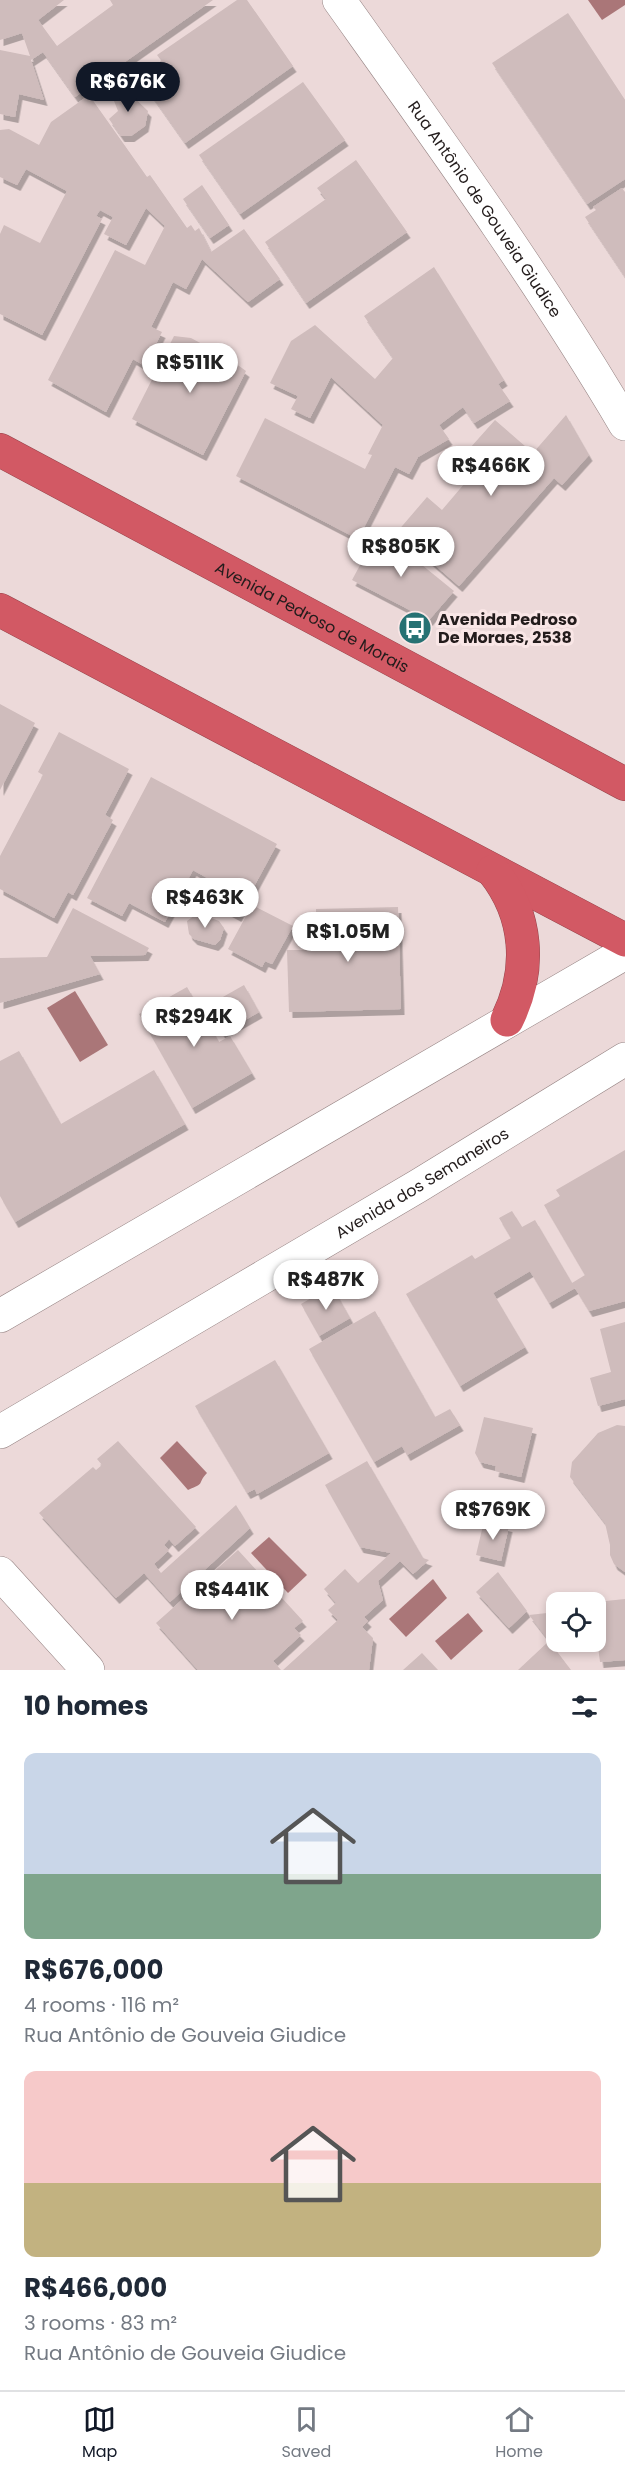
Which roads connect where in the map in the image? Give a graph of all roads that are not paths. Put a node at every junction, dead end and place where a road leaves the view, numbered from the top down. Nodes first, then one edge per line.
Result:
1 (339, 0) edge
2 (625, 424) edge
3 (0, 450) edge
4 (0, 610) edge
5 (622, 780) edge
6 (492, 870) junction
7 (625, 940) edge
8 (625, 953) edge
9 (507, 1020) junction
10 (621, 1063) edge
11 (0, 1316) edge
12 (0, 1432) edge
13 (0, 1572) edge
14 (88, 1670) edge

1 - 2 street, Rua Antônio de Gouveia Giudice
3 - 5 highway, Avenida Pedroso de Morais
4 - 6 highway
6 - 7 highway
6 - 9 highway
8 - 9 street
9 - 11 street
10 - 12 street, Avenida dos Semaneiros
13 - 14 street

